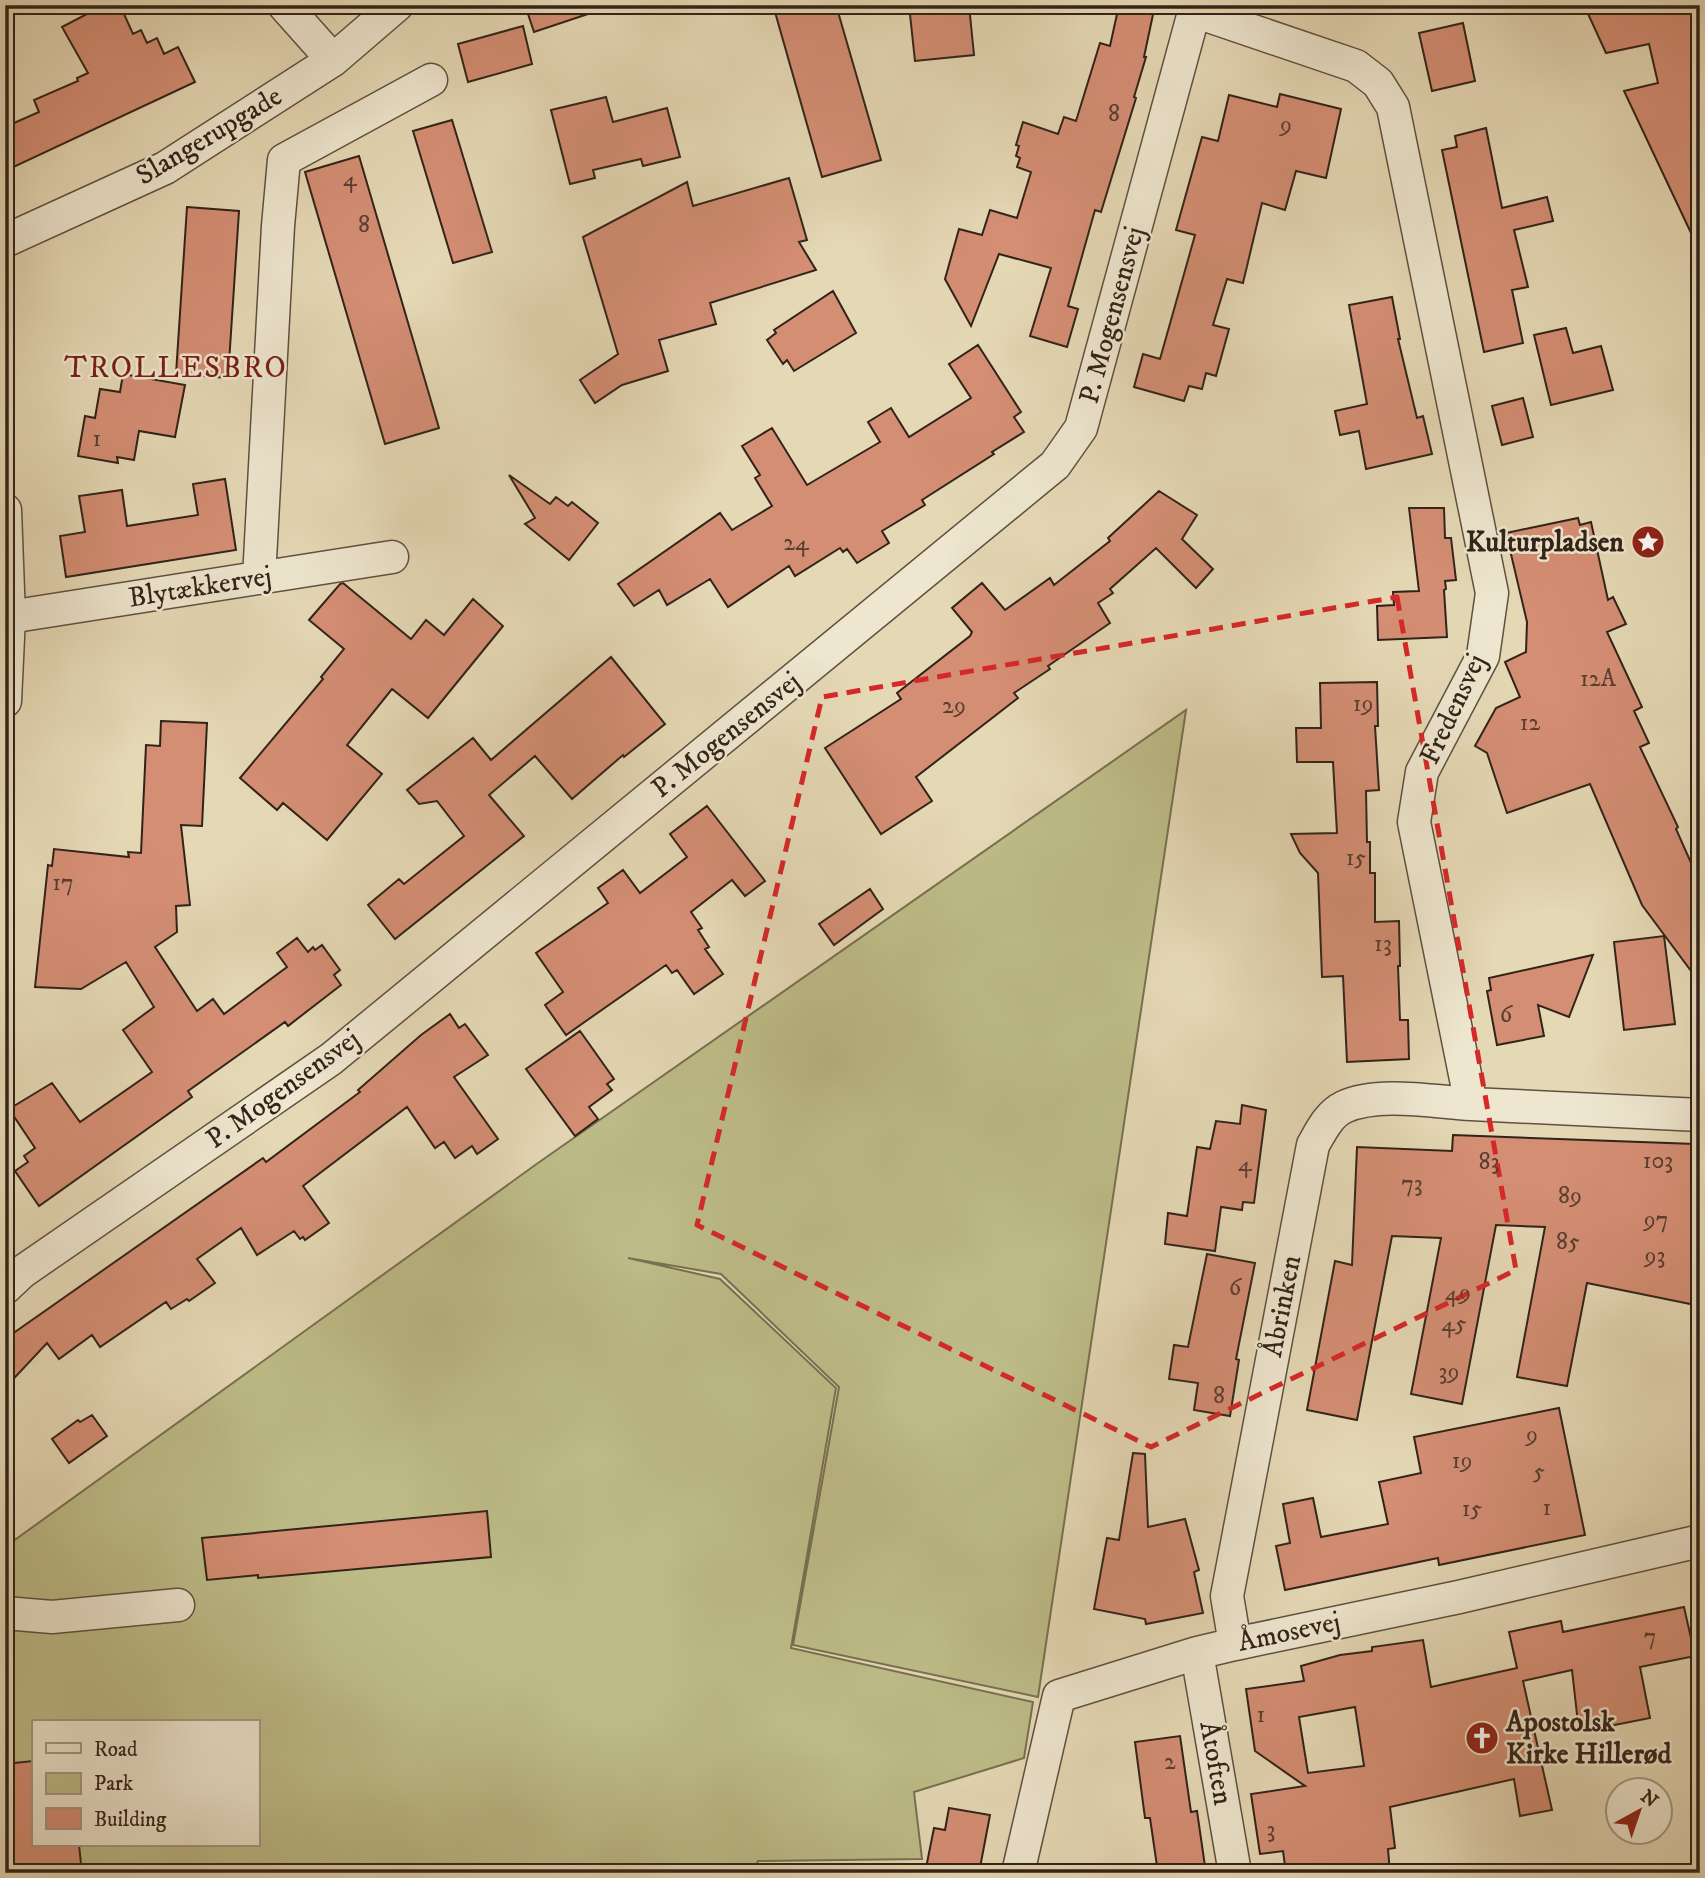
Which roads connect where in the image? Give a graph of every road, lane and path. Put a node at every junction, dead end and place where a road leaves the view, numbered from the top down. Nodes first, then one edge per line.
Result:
1 (284, 5) edge
2 (397, 5) edge
3 (1195, 8) edge
4 (333, 60) junction
5 (431, 80) dead end
6 (5, 241) edge
7 (5, 510) edge
8 (392, 557) dead end
9 (259, 578) junction
10 (9, 617) junction
11 (5, 701) edge
12 (1471, 1104) junction
13 (1700, 1115) edge
14 (5, 1288) edge
15 (1700, 1541) edge
16 (178, 1605) dead end
17 (5, 1613) edge
18 (1234, 1644) junction
19 (1197, 1653) junction
20 (1018, 1873) edge
21 (1235, 1873) edge

1 - 4 street
2 - 4 street, Slangerupgade
3 - 12 street, Fredensvej
3 - 14 street, P. Mogensensvej
4 - 6 street, Slangerupgade
5 - 9 street
7 - 10 street
8 - 9 street, Blytækkervej
9 - 10 street, Blytækkervej
10 - 11 street
12 - 13 street
12 - 18 street, Åbrinken
15 - 18 street, Åmosevej
16 - 17 street
18 - 19 street, Åmosevej
19 - 20 street, Åmosevej
19 - 21 street, Åtoften

